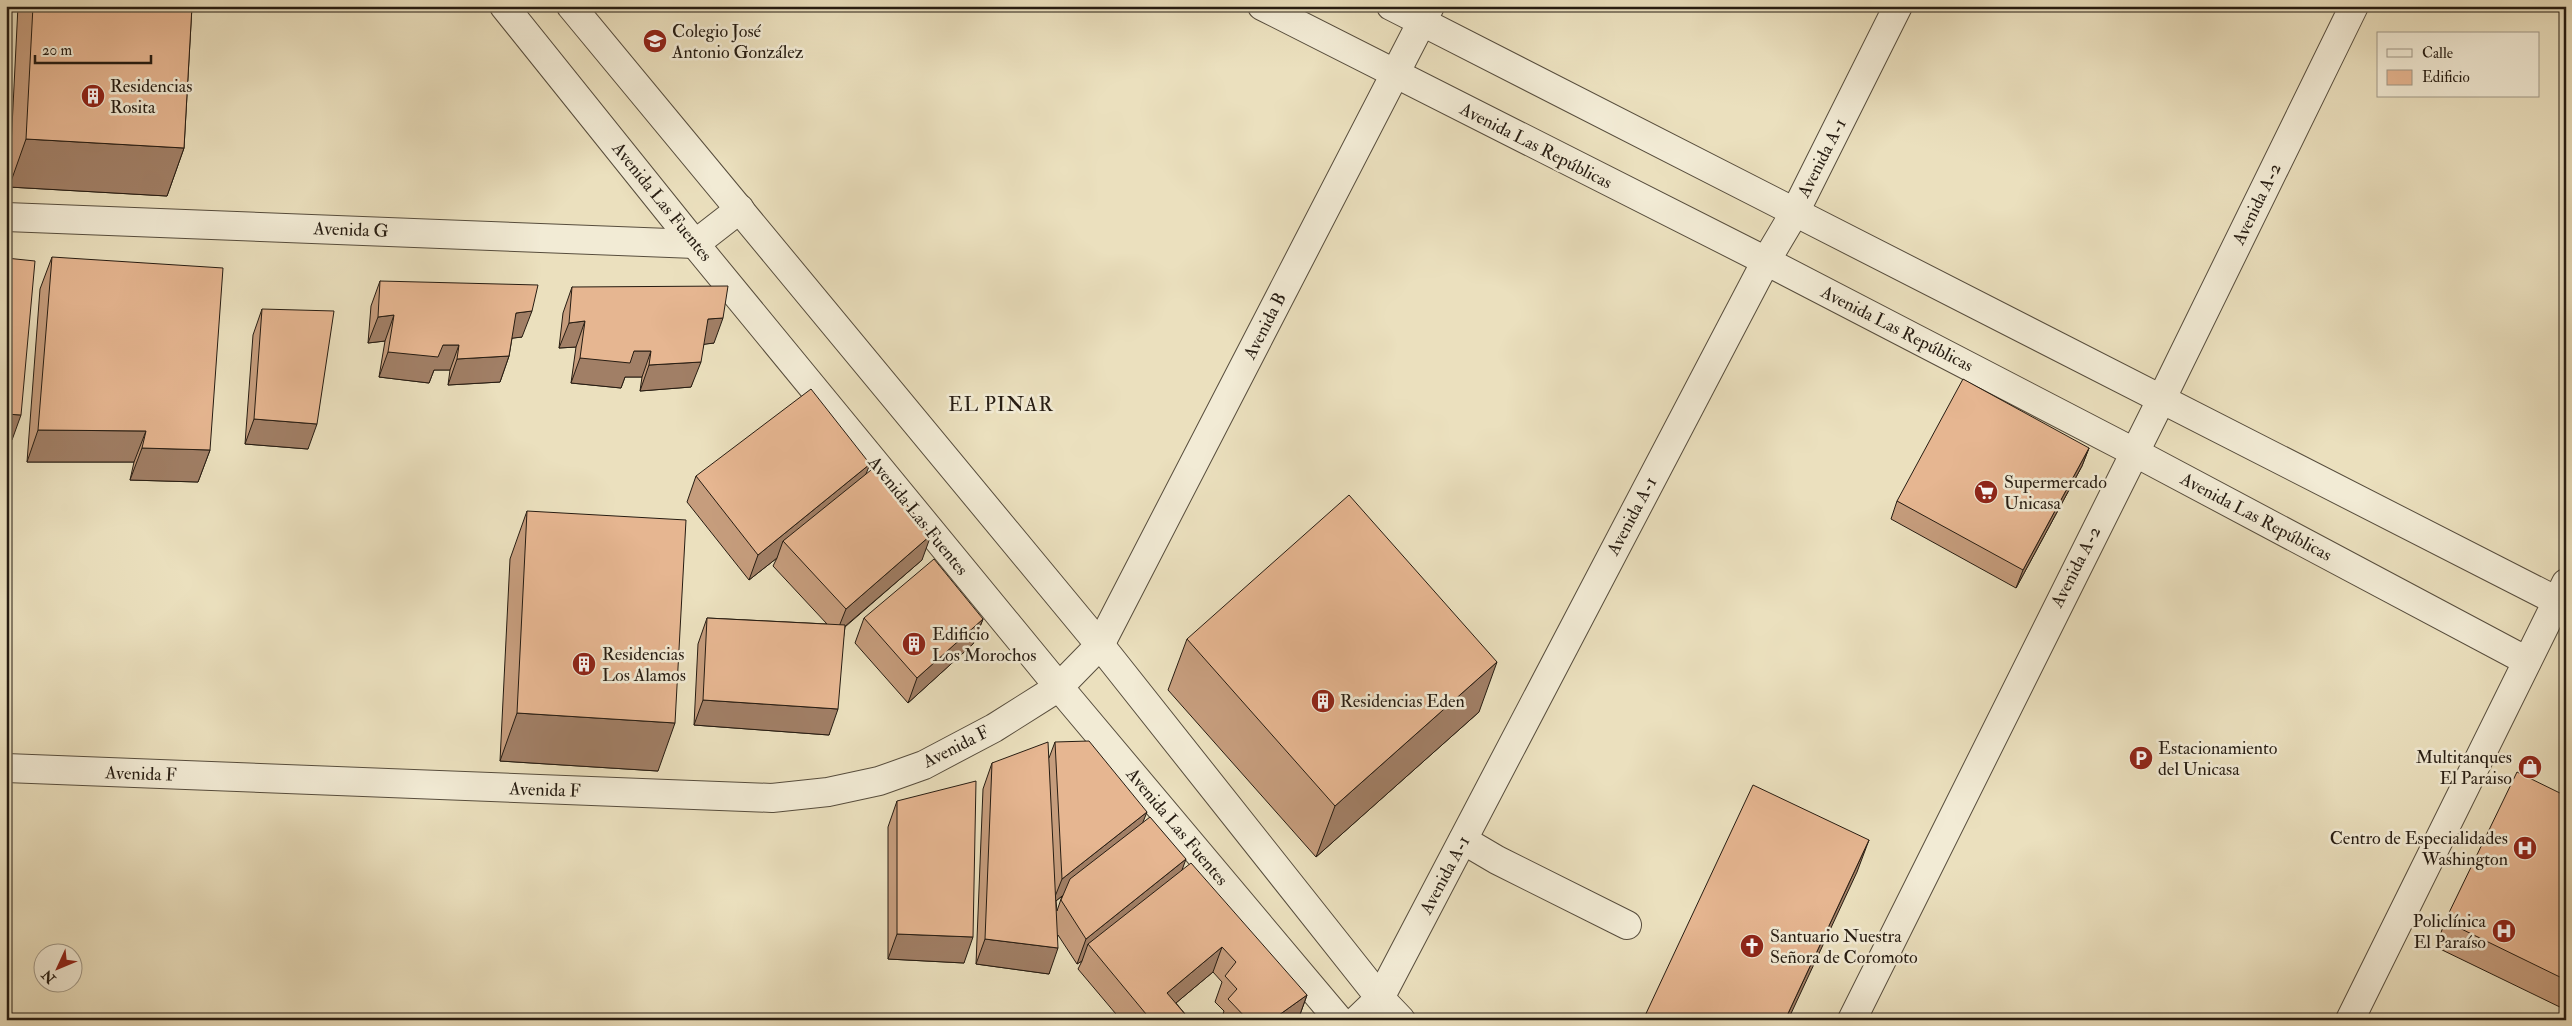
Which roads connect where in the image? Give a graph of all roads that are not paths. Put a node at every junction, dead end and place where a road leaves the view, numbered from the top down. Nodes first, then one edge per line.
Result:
1 (504, 6) edge
2 (571, 6) edge
3 (1262, 6) edge
4 (1391, 6) edge
5 (1898, 6) edge
6 (2354, 6) edge
7 (1426, 14) edge
8 (1395, 75) junction
9 (740, 209) junction
10 (1795, 212) junction
11 (6, 217) edge
12 (695, 244) junction
13 (1766, 261) junction
14 (2162, 398) junction
15 (2134, 452) junction
16 (2561, 592) edge
17 (1100, 645) junction
18 (2527, 662) junction
19 (1059, 687) junction
20 (6, 768) edge
21 (1463, 840) junction
22 (1627, 925) dead end
23 (1380, 998) junction
24 (1339, 1020) edge
25 (1357, 1020) edge
26 (1401, 1020) edge
27 (1852, 1020) edge
28 (2350, 1020) edge

1 - 12 street, Avenida Las Fuentes
2 - 9 street
3 - 8 street, Avenida Las Repúblicas
4 - 7 street
5 - 10 street, Avenida A-1
6 - 14 street, Avenida A-2
7 - 8 street, Avenida B
7 - 10 street
8 - 13 street, Avenida Las Repúblicas
8 - 17 street, Avenida B
9 - 12 street
9 - 17 street
10 - 13 street, Avenida A-1
10 - 14 street
11 - 12 street, Avenida G
12 - 19 street, Avenida Las Fuentes
13 - 15 street, Avenida Las Repúblicas
13 - 21 street, Avenida A-1
14 - 15 street, Avenida A-2
14 - 16 street
15 - 18 street, Avenida Las Repúblicas
15 - 27 street, Avenida A-2
16 - 18 street
17 - 19 street, Avenida B
17 - 23 street
18 - 28 street
19 - 20 street, Avenida F
19 - 24 street, Avenida Las Fuentes
21 - 22 street
21 - 23 street, Avenida A-1
23 - 25 street, Avenida A-1
23 - 26 street

